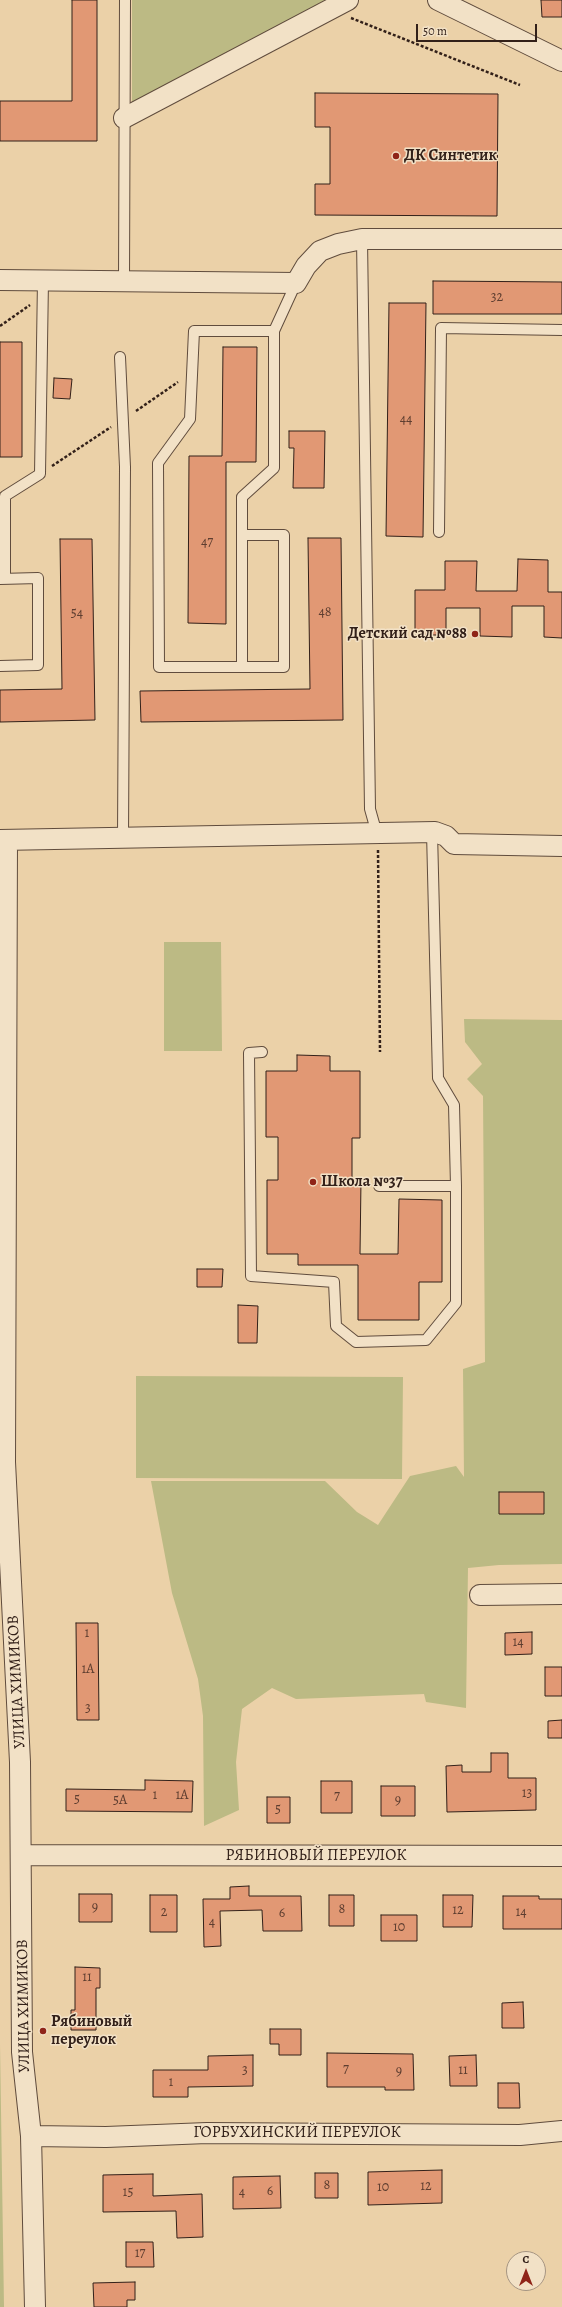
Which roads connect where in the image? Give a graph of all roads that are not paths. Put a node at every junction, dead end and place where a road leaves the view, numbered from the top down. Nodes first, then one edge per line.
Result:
1 (125, 0) edge
2 (348, 0) edge
3 (438, 0) edge
4 (562, 61) edge
5 (124, 118) junction
6 (362, 239) junction
7 (562, 239) edge
8 (0, 280) edge
9 (124, 282) junction
10 (296, 283) junction
11 (42, 288) junction
12 (562, 330) edge
13 (274, 331) junction
14 (120, 357) dead end
15 (439, 532) dead end
16 (242, 535) junction
17 (2, 579) edge
18 (0, 666) edge
19 (242, 667) junction
20 (432, 832) junction
21 (378, 834) junction
22 (123, 837) junction
23 (3, 840) edge
24 (562, 846) edge
25 (262, 1052) dead end
26 (379, 1186) dead end
27 (456, 1186) junction
28 (3, 1299) edge
29 (562, 1594) edge
30 (480, 1595) dead end
31 (21, 1855) junction
32 (562, 1856) edge
33 (562, 2131) edge
34 (31, 2136) junction
35 (35, 2307) edge

1 - 5 lane
2 - 5 street
3 - 4 street
5 - 9 lane
6 - 7 street
6 - 10 street
6 - 21 lane
8 - 11 street
9 - 10 street
9 - 11 street
10 - 13 lane
11 - 17 lane
12 - 15 lane
13 - 16 lane
13 - 19 lane
14 - 22 lane
16 - 19 lane
16 - 19 lane
17 - 18 lane
20 - 21 street
20 - 24 street
20 - 27 lane
21 - 22 street
22 - 23 street
23 - 28 street, УЛИЦА ХИМИКОВ
25 - 27 lane
26 - 27 lane
28 - 31 street, УЛИЦА ХИМИКОВ
29 - 30 street
31 - 32 street, РЯБИНОВЫЙ ПЕРЕУЛОК
31 - 34 street, УЛИЦА ХИМИКОВ
33 - 34 street, ГОРБУХИНСКИЙ ПЕРЕУЛОК
34 - 35 street, УЛИЦА ХИМИКОВ

